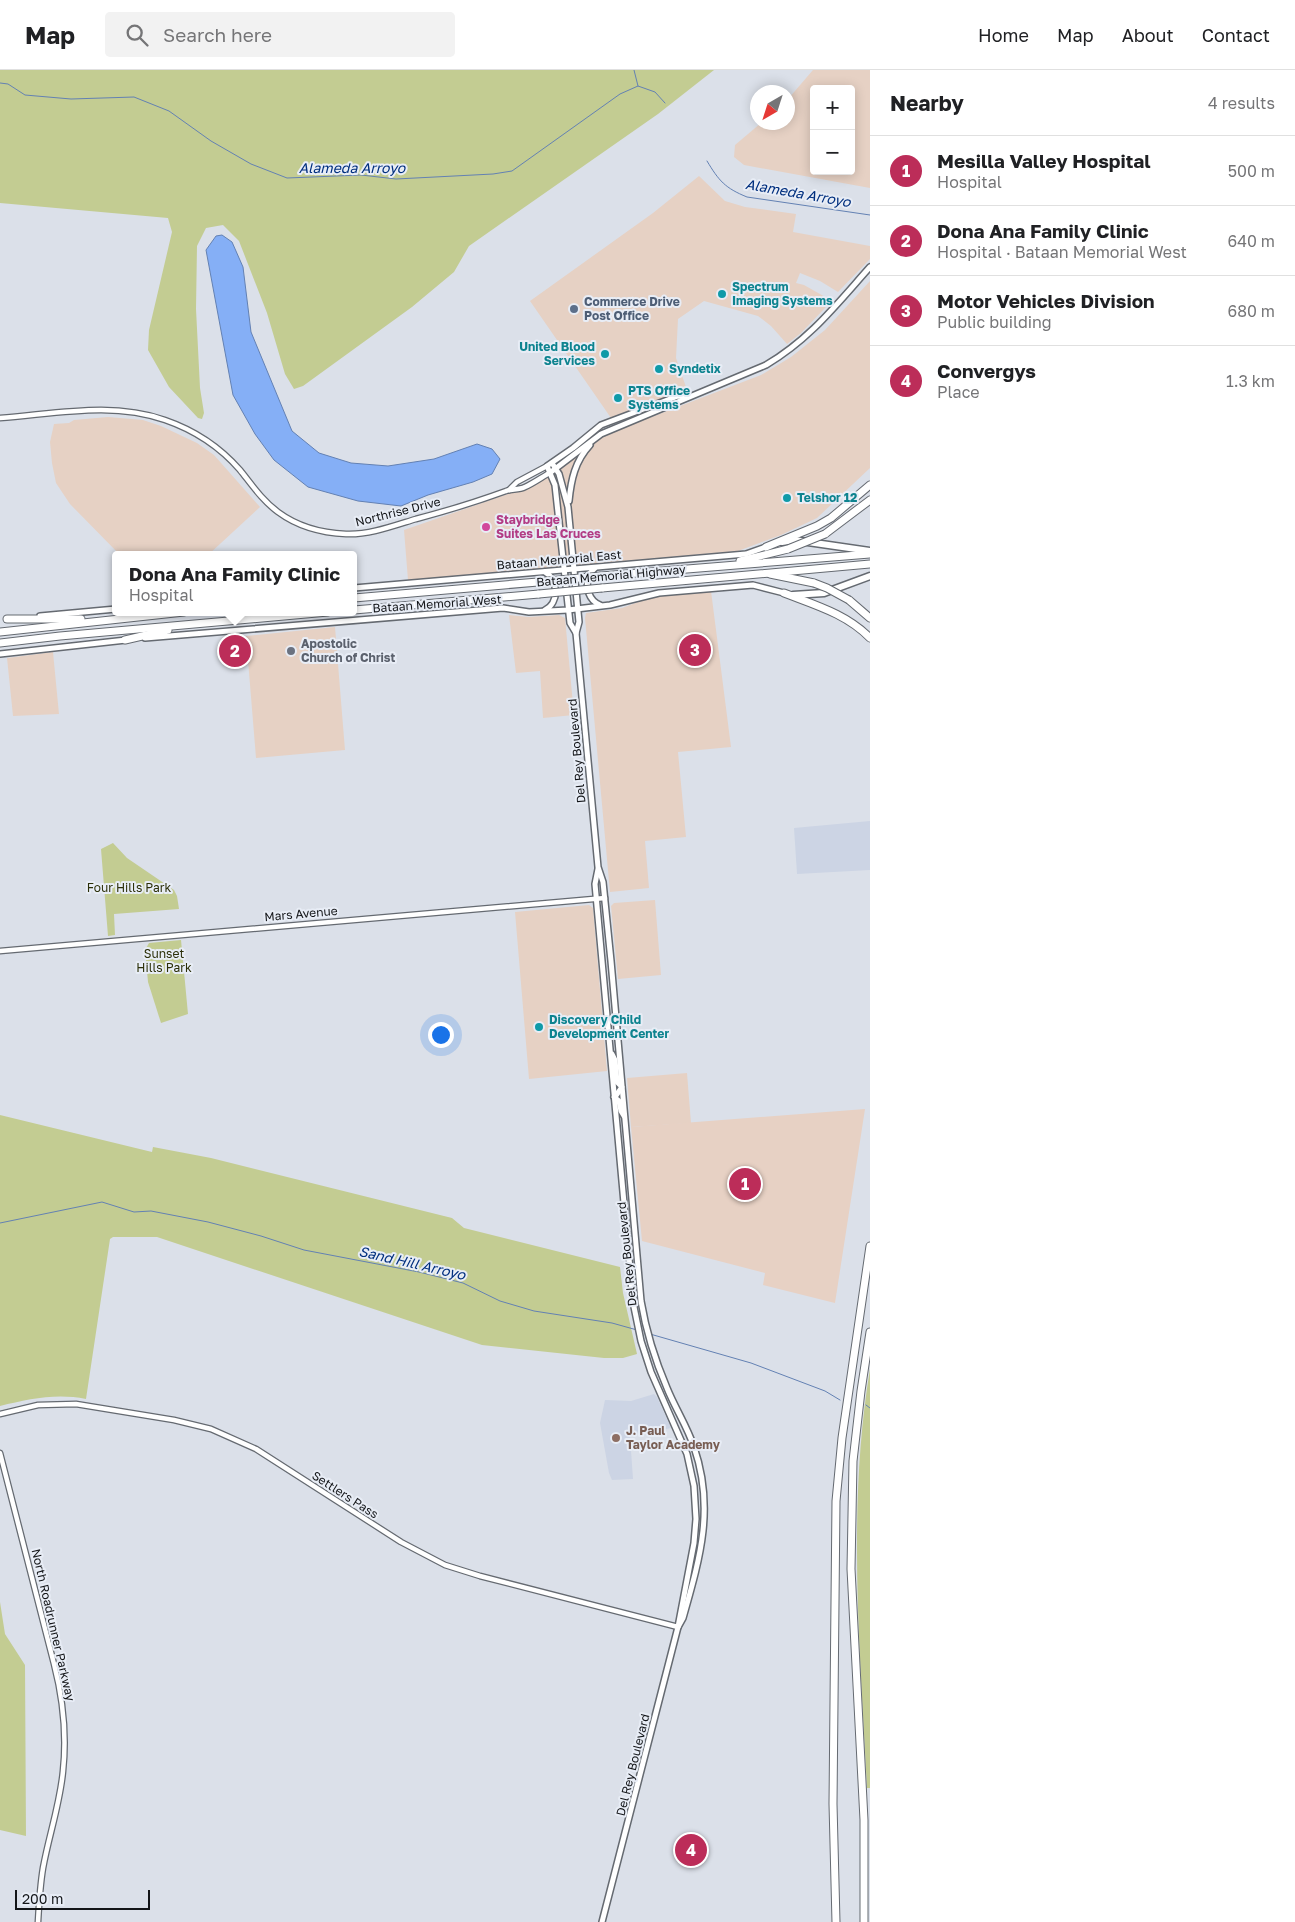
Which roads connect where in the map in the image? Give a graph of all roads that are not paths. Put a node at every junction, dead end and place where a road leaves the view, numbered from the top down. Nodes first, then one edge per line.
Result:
1 (870, 267) edge
2 (686, 398) junction
3 (0, 418) edge
4 (601, 434) junction
5 (550, 464) junction
6 (553, 470) junction
7 (870, 485) edge
8 (508, 491) junction
9 (870, 500) edge
10 (568, 507) junction
11 (560, 516) junction
12 (569, 516) junction
13 (766, 547) junction
14 (870, 552) edge
15 (870, 564) edge
16 (595, 567) junction
17 (704, 568) junction
18 (573, 569) junction
19 (565, 570) junction
20 (544, 572) junction
21 (765, 573) junction
22 (870, 576) edge
23 (357, 588) edge
24 (784, 593) junction
25 (357, 598) edge
26 (602, 606) junction
27 (578, 608) junction
28 (112, 609) edge
29 (357, 610) edge
30 (545, 610) junction
31 (568, 610) junction
32 (142, 616) edge
33 (282, 616) edge
34 (869, 618) edge
35 (4, 619) edge
36 (99, 620) junction
37 (190, 624) junction
38 (0, 632) edge
39 (576, 633) junction
40 (870, 638) edge
41 (125, 640) junction
42 (0, 643) edge
43 (0, 654) edge
44 (598, 867) junction
45 (596, 898) junction
46 (605, 898) junction
47 (0, 951) edge
48 (616, 1015) junction
49 (607, 1016) junction
50 (617, 1028) junction
51 (608, 1029) junction
52 (610, 1051) junction
53 (622, 1087) junction
54 (614, 1098) junction
55 (624, 1116) junction
56 (870, 1246) edge
57 (870, 1332) edge
58 (0, 1414) edge
59 (0, 1453) edge
60 (678, 1627) junction
61 (38, 1922) edge
62 (604, 1922) edge
63 (836, 1922) edge
64 (864, 1922) edge

1 - 2 main road
2 - 4 main road
2 - 5 main road
3 - 8 street, Northrise Drive
4 - 6 main road
4 - 10 main road
5 - 6 main road, Del Rey Boulevard
5 - 8 street, Northrise Drive
6 - 8 street, Northrise Drive
6 - 10 main road, Del Rey Boulevard
6 - 11 main road, Del Rey Boulevard
7 - 13 highway
9 - 17 highway, bridge
10 - 12 main road, Del Rey Boulevard
11 - 12 main road
11 - 19 main road, Del Rey Boulevard
12 - 18 main road, Del Rey Boulevard
13 - 14 highway
13 - 16 main road, Bataan Memorial East
14 - 17 highway, Bataan Memorial Highway
15 - 21 highway, Bataan Memorial Highway
16 - 18 main road, Bataan Memorial East
16 - 26 main road
17 - 25 highway, Bataan Memorial Highway, bridge
18 - 19 main road, Bataan Memorial East
18 - 27 main road, Del Rey Boulevard
19 - 20 main road, Bataan Memorial East
19 - 31 main road, Del Rey Boulevard
20 - 23 main road, Bataan Memorial East
20 - 30 main road
21 - 29 highway, Bataan Memorial Highway, bridge
21 - 34 highway, bridge
22 - 24 highway
24 - 26 main road, Bataan Memorial West
24 - 40 highway
26 - 27 main road, Bataan Memorial West
27 - 31 main road, Bataan Memorial West
27 - 39 main road, Del Rey Boulevard
28 - 35 main road
30 - 31 main road, Bataan Memorial West
30 - 41 main road, Bataan Memorial West
31 - 39 main road, Del Rey Boulevard
32 - 36 highway
33 - 37 highway
35 - 36 highway
36 - 38 highway
37 - 41 highway
37 - 42 highway
39 - 44 main road, Del Rey Boulevard
41 - 43 main road, Bataan Memorial West
44 - 45 main road, Del Rey Boulevard
44 - 46 main road, Del Rey Boulevard
45 - 46 street, Mars Avenue
45 - 47 street, Mars Avenue
45 - 49 main road, Del Rey Boulevard
46 - 48 main road, Del Rey Boulevard
48 - 49 main road
48 - 50 main road, Del Rey Boulevard
49 - 51 main road, Del Rey Boulevard
50 - 51 main road
50 - 53 main road, Del Rey Boulevard
51 - 52 main road, Del Rey Boulevard
52 - 53 main road
52 - 54 main road, Del Rey Boulevard
53 - 54 main road
53 - 55 main road, Del Rey Boulevard
54 - 55 main road
54 - 60 main road, Del Rey Boulevard
55 - 60 main road, Del Rey Boulevard
56 - 63 highway
57 - 64 highway
58 - 60 street, Settlers Pass
59 - 61 street, North Roadrunner Parkway
60 - 62 main road, Del Rey Boulevard

